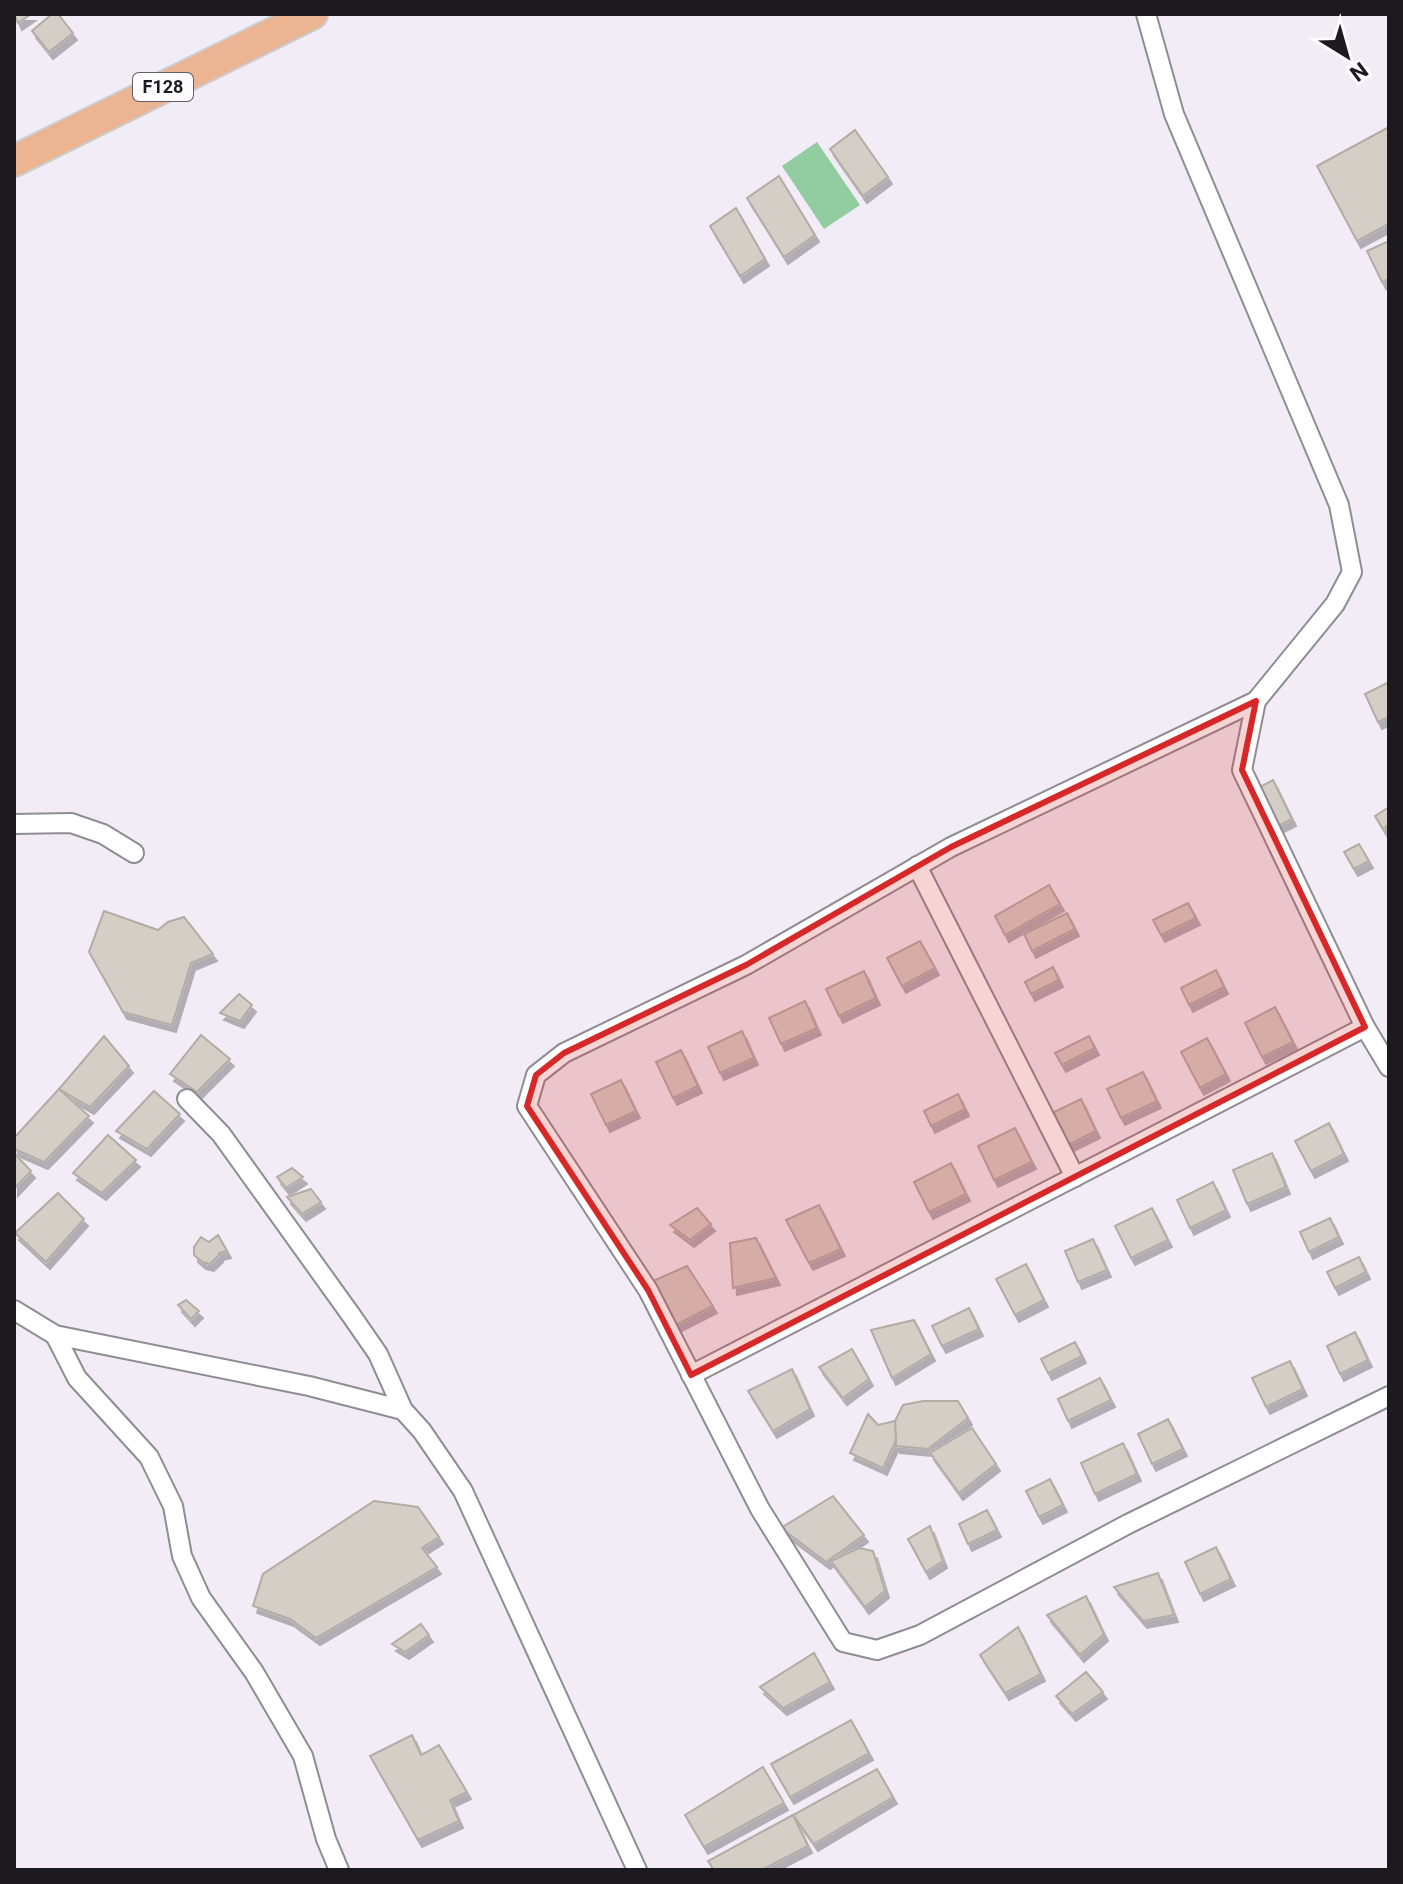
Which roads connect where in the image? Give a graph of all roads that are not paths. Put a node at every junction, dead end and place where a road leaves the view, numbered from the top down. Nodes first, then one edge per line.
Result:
1 (312, 14) edge
2 (1146, 14) edge
3 (14, 161) edge
4 (1256, 701) junction
5 (14, 824) edge
6 (134, 853) dead end
7 (917, 866) junction
8 (1365, 1027) junction
9 (1389, 1067) edge
10 (187, 1099) dead end
11 (1075, 1177) junction
12 (14, 1310) edge
13 (55, 1335) junction
14 (691, 1375) junction
15 (1389, 1396) edge
16 (403, 1410) junction
17 (339, 1870) edge
18 (637, 1870) edge

1 - 3 main road, F128
2 - 4 street
4 - 7 street
4 - 8 street
5 - 6 street
7 - 11 street
7 - 14 street
8 - 9 street
8 - 11 street
10 - 16 street
11 - 14 street
12 - 13 street
13 - 16 street
13 - 17 street
14 - 15 street
16 - 18 street

